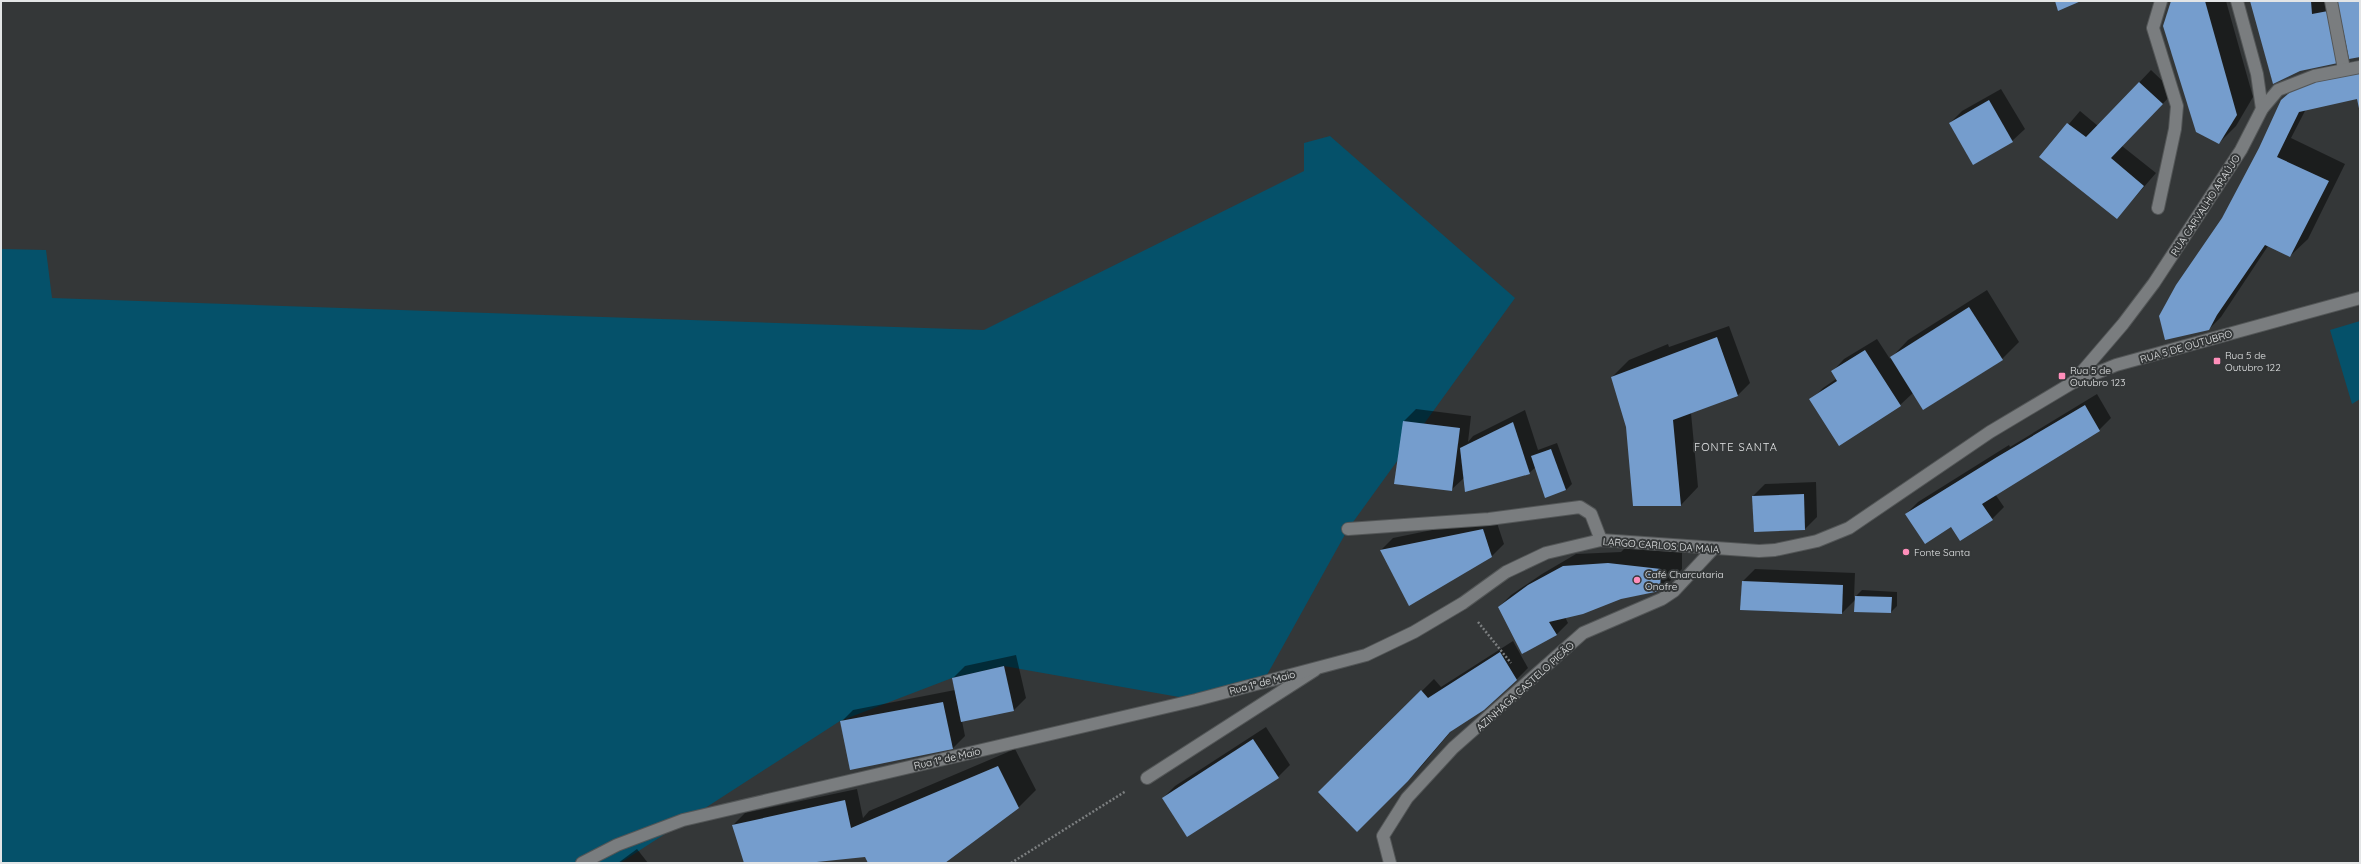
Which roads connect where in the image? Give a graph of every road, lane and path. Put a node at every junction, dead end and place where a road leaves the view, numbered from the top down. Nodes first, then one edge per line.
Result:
1 (2161, 1) edge
2 (2237, 1) edge
3 (2331, 1) edge
4 (2360, 67) edge
5 (2344, 69) junction
6 (2262, 109) junction
7 (2158, 208) dead end
8 (2360, 298) edge
9 (2072, 383) junction
10 (1900, 492) joint
11 (1348, 529) dead end
12 (1601, 540) junction
13 (1713, 550) junction
14 (1463, 603) junction
15 (1318, 668) junction
16 (1528, 684) junction
17 (1148, 778) joint
18 (582, 863) edge
19 (1011, 863) edge
20 (1390, 863) edge

1 - 7 street
2 - 6 street
3 - 5 street
4 - 5 street, RUA CARVALHO ARAÚJO
5 - 6 street, RUA CARVALHO ARAÚJO
6 - 9 street, RUA CARVALHO ARAÚJO
8 - 9 street, RUA 5 DE OUTUBRO
9 - 10 street, RUA 5 DE OUTUBRO
10 - 13 street, LARGO CARLOS DA MAIA
11 - 12 street
12 - 13 street, LARGO CARLOS DA MAIA
12 - 14 street, LARGO CARLOS DA MAIA
13 - 16 street, AZINHAGA CASTELO PICÃO
14 - 15 street, LARGO CARLOS DA MAIA
14 - 16 path
15 - 17 street
15 - 18 street, Rua 1º de Maio
16 - 20 street, AZINHAGA CASTELO PICÃO
17 - 19 path

